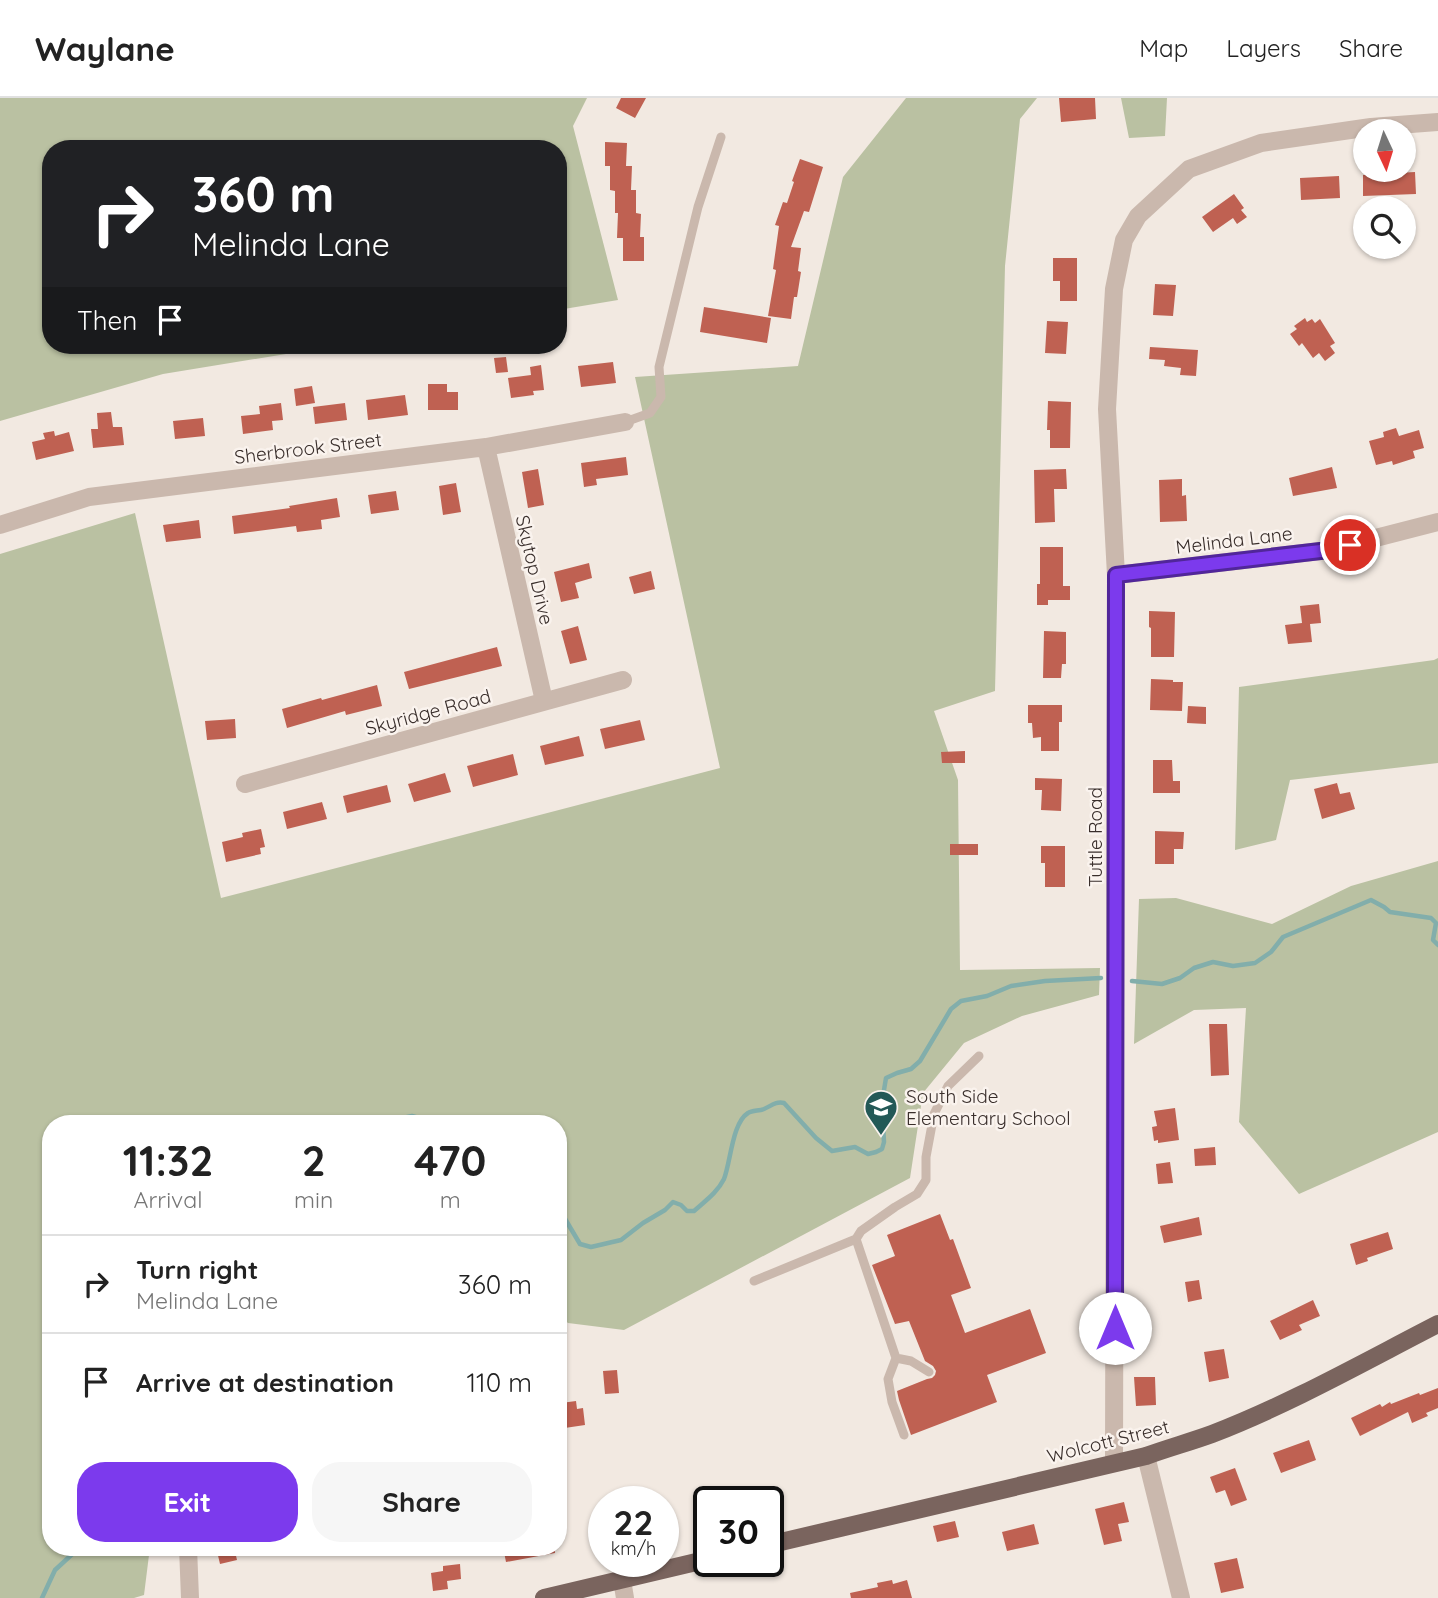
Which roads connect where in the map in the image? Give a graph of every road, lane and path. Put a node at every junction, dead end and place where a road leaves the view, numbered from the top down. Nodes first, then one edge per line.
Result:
1 (1438, 122) edge
2 (721, 137) dead end
3 (625, 422) joint
4 (486, 447) junction
5 (1438, 523) edge
6 (0, 525) edge
7 (1116, 575) junction
8 (623, 680) dead end
9 (544, 701) junction
10 (245, 784) dead end
11 (979, 1056) dead end
12 (856, 1239) junction
13 (754, 1281) dead end
14 (1438, 1324) edge
15 (896, 1358) junction
16 (929, 1372) dead end
17 (904, 1435) dead end
18 (1146, 1456) junction
19 (1114, 1463) junction
20 (784, 1541) edge
21 (188, 1556) edge
22 (693, 1563) edge
23 (622, 1580) junction
24 (190, 1598) edge
25 (544, 1598) edge
26 (625, 1598) edge
27 (1181, 1598) edge

1 - 7 street, Tuttle Road
2 - 3 lane
3 - 4 street, Sherbrook Street
4 - 6 street, Sherbrook Street
4 - 9 street, Skytop Drive
5 - 7 street, Melinda Lane
7 - 19 street, Tuttle Road
8 - 9 street, Skyridge Road
9 - 10 street, Skyridge Road
11 - 12 lane
12 - 13 lane
12 - 15 lane
14 - 18 main road, Wolcott Street
15 - 16 lane
15 - 17 lane
18 - 19 main road, Wolcott Street
18 - 27 street
19 - 20 main road, Wolcott Street
21 - 24 street
22 - 23 main road
23 - 25 main road
23 - 26 street

